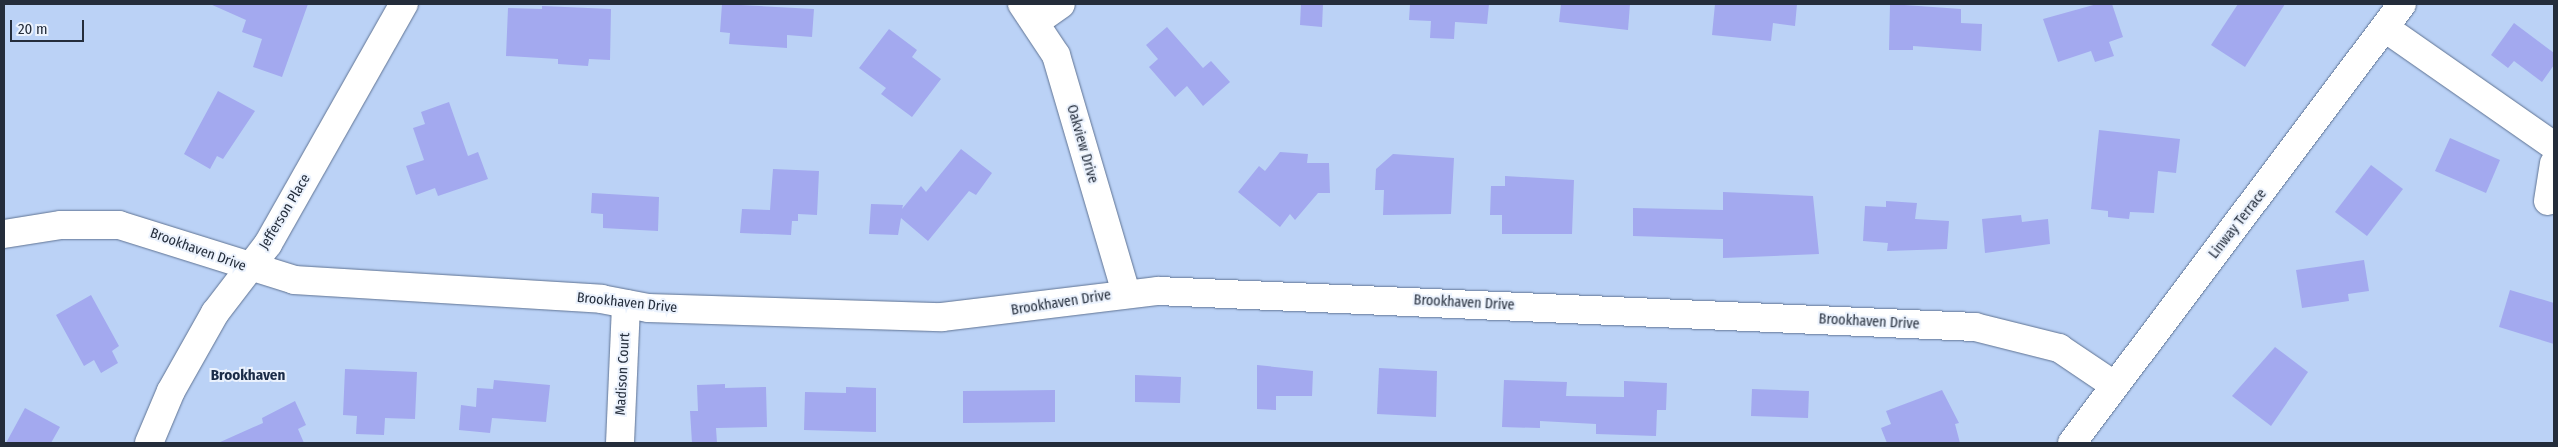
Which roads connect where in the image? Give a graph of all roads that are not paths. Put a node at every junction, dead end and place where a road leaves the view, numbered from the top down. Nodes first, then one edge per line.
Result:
1 (404, 4) edge
2 (1061, 4) edge
3 (2402, 4) edge
4 (1029, 12) edge
5 (2385, 28) junction
6 (2554, 146) edge
7 (2554, 163) edge
8 (2548, 202) dead end
9 (4, 234) edge
10 (250, 269) junction
11 (1126, 293) junction
12 (626, 304) junction
13 (2114, 385) junction
14 (149, 443) edge
15 (620, 443) edge
16 (2072, 443) edge

1 - 10 street, Jefferson Place
2 - 4 street
3 - 5 street, Linway Terrace
4 - 11 street, Oakview Drive
5 - 6 street
5 - 13 street, Linway Terrace
7 - 8 street
9 - 10 street, Brookhaven Drive
10 - 12 street, Brookhaven Drive
10 - 14 street, Jefferson Place
11 - 12 street, Brookhaven Drive
11 - 13 street, Brookhaven Drive
12 - 15 street, Madison Court
13 - 16 street, Linway Terrace

